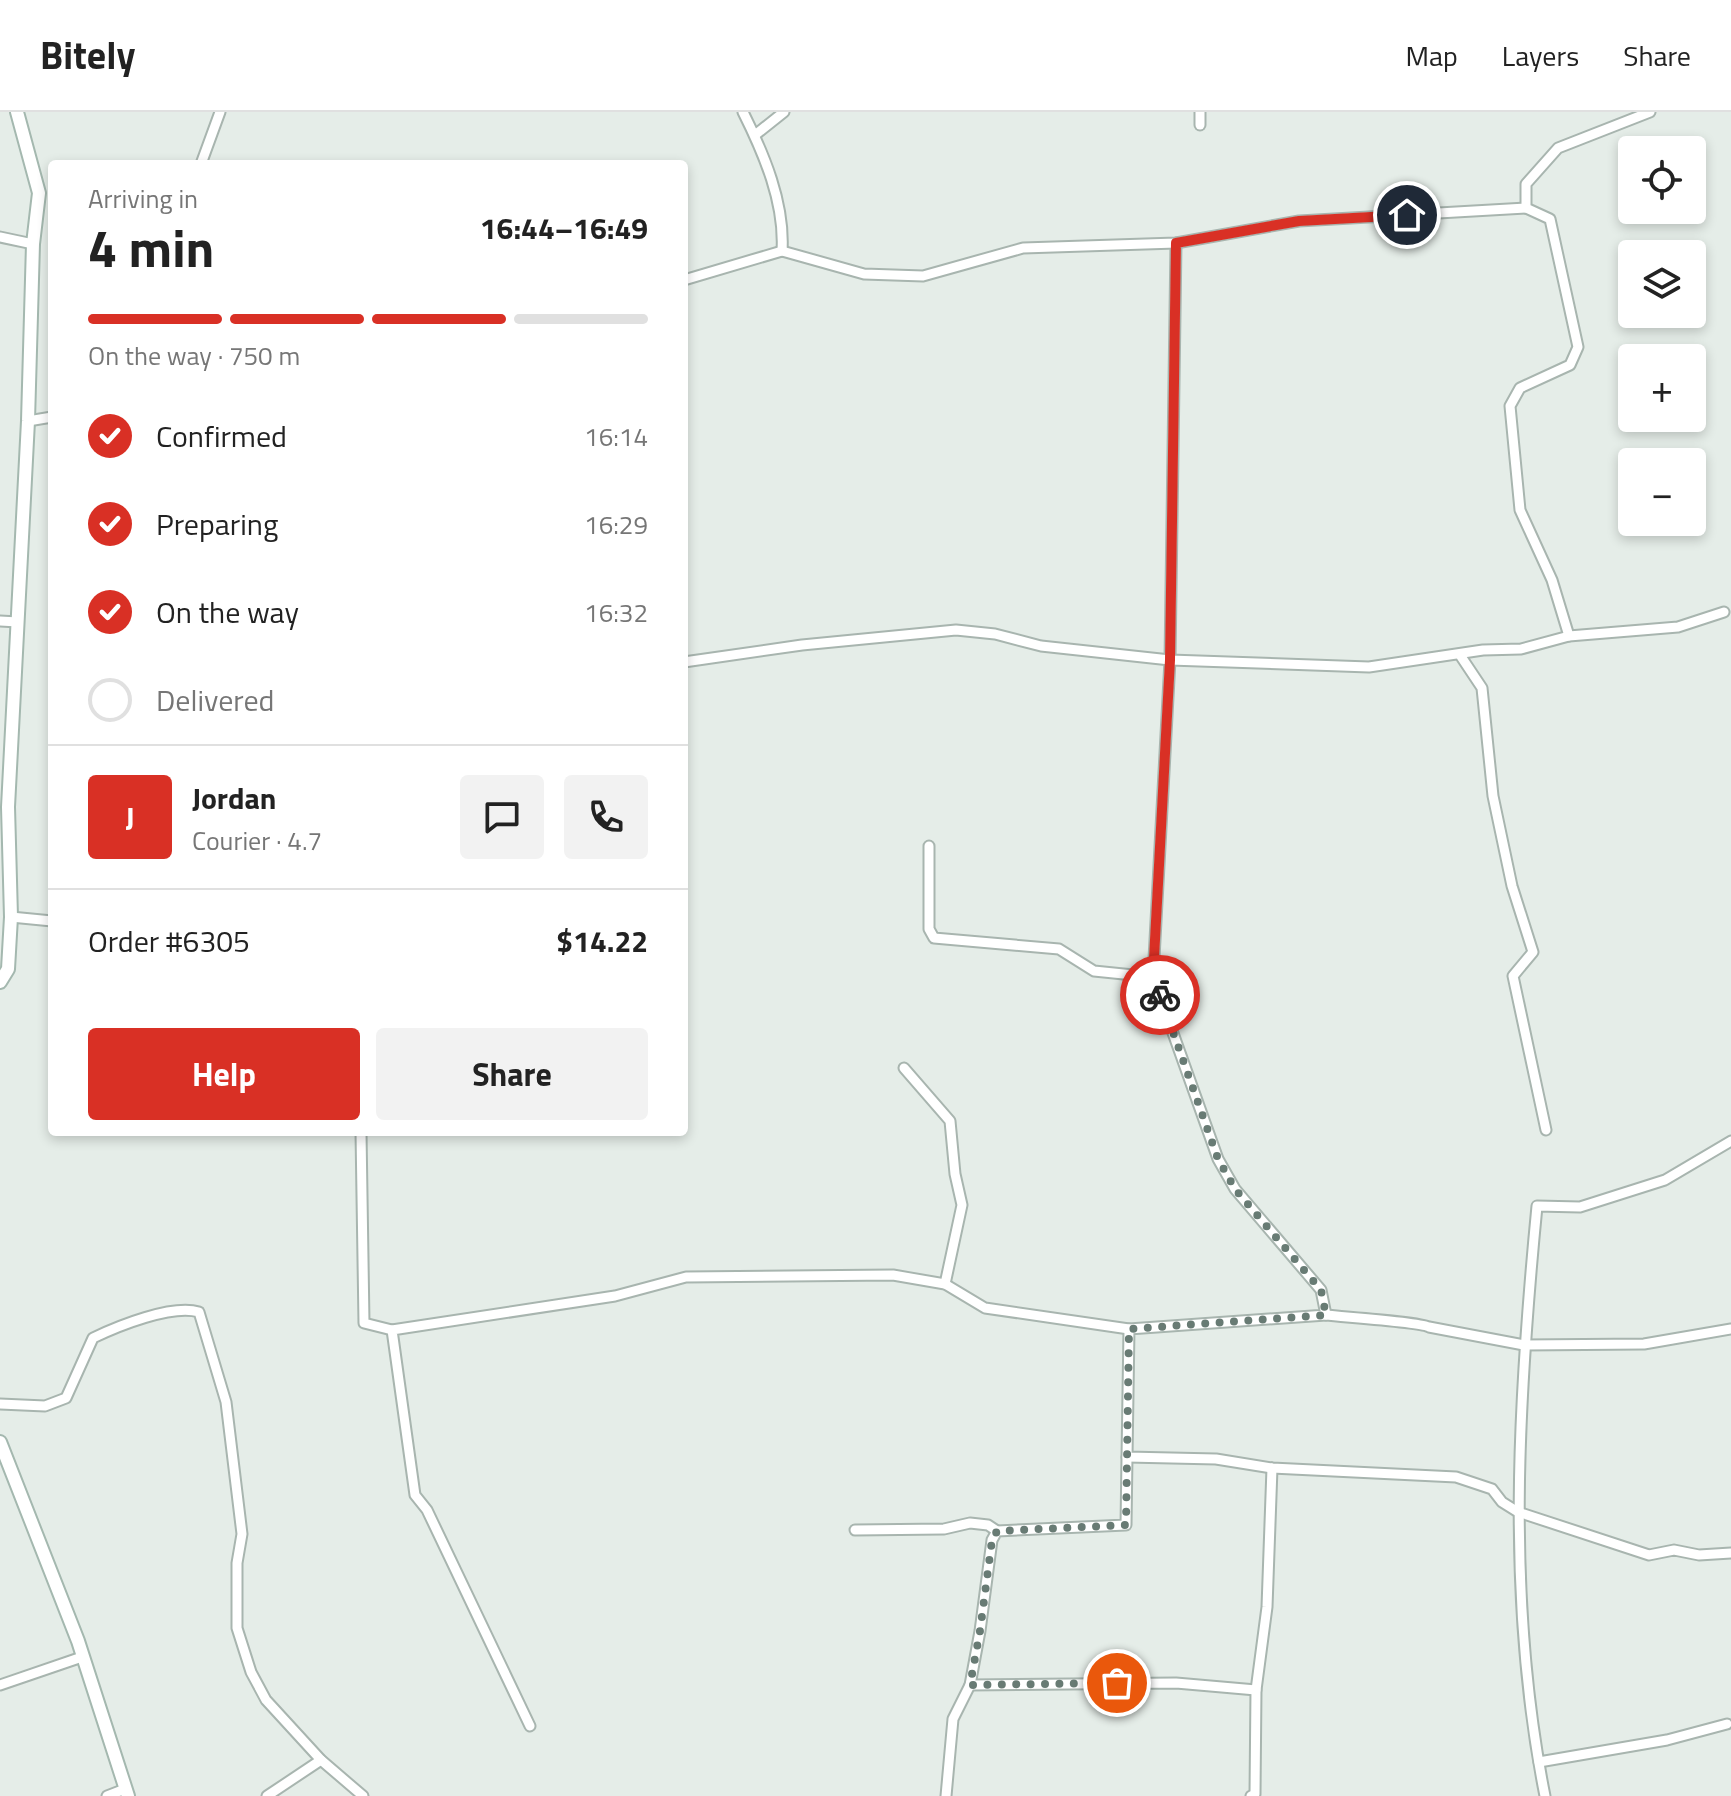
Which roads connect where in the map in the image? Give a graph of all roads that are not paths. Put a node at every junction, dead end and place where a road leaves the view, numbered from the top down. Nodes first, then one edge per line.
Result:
1 (17, 112) edge
2 (220, 112) edge
3 (743, 112) edge
4 (784, 112) edge
5 (1200, 112) edge
6 (1650, 112) edge
7 (1200, 125) dead end
8 (755, 135) junction
9 (202, 160) edge
10 (1526, 208) junction
11 (0, 237) edge
12 (1176, 243) junction
13 (33, 244) junction
14 (782, 251) junction
15 (688, 279) edge
16 (48, 418) edge
17 (28, 421) junction
18 (1724, 612) dead end
19 (0, 621) edge
20 (18, 622) junction
21 (1569, 636) junction
22 (1460, 655) junction
23 (1170, 660) junction
24 (688, 661) edge
25 (929, 846) dead end
26 (11, 917) junction
27 (48, 921) edge
28 (1153, 977) junction
29 (0, 982) edge
30 (904, 1068) dead end
31 (1546, 1130) dead end
32 (361, 1136) edge
33 (1731, 1141) edge
34 (945, 1284) junction
35 (1326, 1315) junction
36 (1129, 1329) junction
37 (1731, 1329) edge
38 (392, 1330) junction
39 (1524, 1345) junction
40 (0, 1404) edge
41 (0, 1442) edge
42 (1127, 1457) junction
43 (1272, 1468) junction
44 (1518, 1512) junction
45 (855, 1530) dead end
46 (997, 1531) junction
47 (1731, 1553) edge
48 (82, 1657) junction
49 (0, 1685) edge
50 (970, 1685) junction
51 (1256, 1690) junction
52 (1727, 1724) dead end
53 (530, 1726) dead end
54 (321, 1760) junction
55 (1539, 1762) junction
56 (127, 1793) edge
57 (107, 1796) edge
58 (267, 1796) edge
59 (363, 1796) edge
60 (946, 1796) edge
61 (1251, 1796) edge
62 (1545, 1796) edge

1 - 13 street
2 - 9 street
3 - 8 street
4 - 8 street
5 - 7 street
6 - 10 street
8 - 14 street
10 - 12 street
10 - 21 street
11 - 13 street
12 - 14 street
12 - 23 street
13 - 17 street
14 - 15 street
16 - 17 street
17 - 20 street
18 - 21 street
19 - 20 street
20 - 26 street
21 - 22 street
22 - 23 street
22 - 31 street
23 - 24 street
23 - 28 street
25 - 28 street
26 - 27 street
26 - 29 street
28 - 35 street
30 - 34 street
32 - 38 street
33 - 39 street
34 - 36 street
34 - 38 street
35 - 36 street
35 - 39 street
36 - 42 street
37 - 39 street
38 - 53 street
39 - 44 street
40 - 54 street
41 - 48 street
42 - 43 street
42 - 46 street
43 - 44 street
43 - 51 street
44 - 47 street
44 - 55 street
45 - 46 street
46 - 50 street
48 - 49 street
48 - 56 street
50 - 51 street
50 - 60 street
51 - 61 street
52 - 55 street
54 - 58 street
54 - 59 street
55 - 62 street
56 - 57 street

